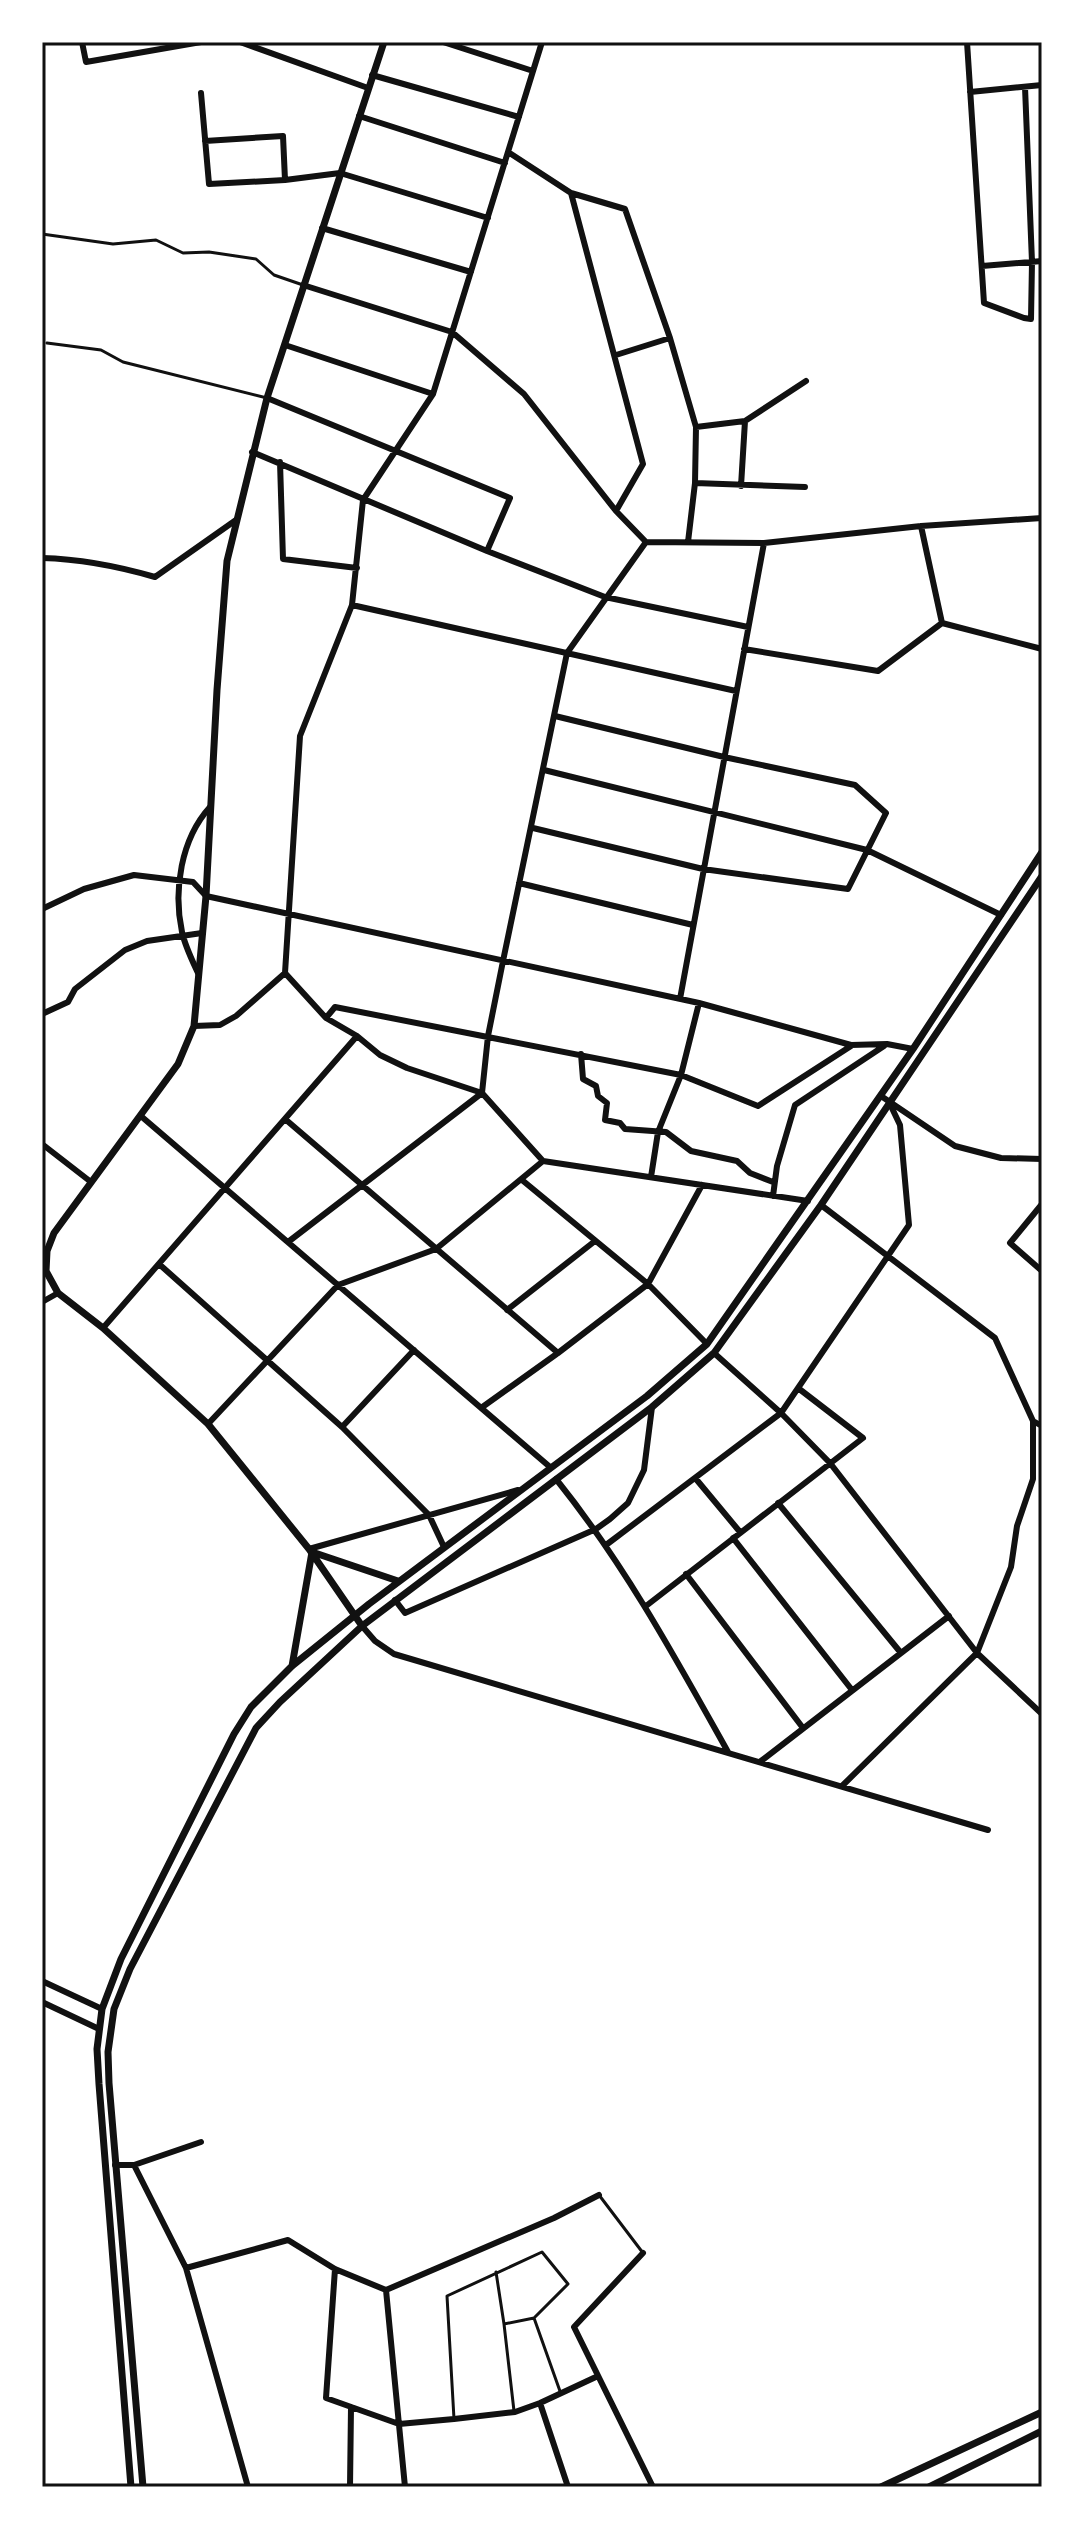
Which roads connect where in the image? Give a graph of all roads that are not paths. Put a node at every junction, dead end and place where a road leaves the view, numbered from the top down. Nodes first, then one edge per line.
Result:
1 (82, 42) edge
2 (201, 42) edge
3 (240, 42) edge
4 (384, 42) edge
5 (443, 42) edge
6 (542, 42) edge
7 (967, 42) edge
8 (162, 45) edge
9 (533, 71) junction
10 (372, 75) junction
11 (1042, 85) edge
12 (1025, 87) junction
13 (368, 88) junction
14 (970, 92) junction
15 (201, 93) dead end
16 (359, 116) junction
17 (519, 117) junction
18 (205, 141) junction
19 (508, 152) junction
20 (505, 163) junction
21 (340, 173) junction
22 (285, 180) junction
23 (571, 193) junction
24 (488, 218) junction
25 (322, 228) junction
26 (42, 234) edge
27 (1042, 261) edge
28 (1032, 262) junction
29 (982, 266) junction
30 (471, 272) junction
31 (303, 285) junction
32 (452, 332) junction
33 (670, 338) junction
34 (47, 343) dead end
35 (285, 345) junction
36 (616, 355) junction
37 (806, 381) dead end
38 (433, 394) junction
39 (267, 398) junction
40 (745, 421) junction
41 (696, 427) junction
42 (396, 451) junction
43 (252, 452) junction
44 (280, 462) junction
45 (695, 483) junction
46 (741, 486) junction
47 (805, 487) dead end
48 (363, 500) junction
49 (616, 511) junction
50 (1042, 518) edge
51 (236, 520) junction
52 (921, 526) junction
53 (646, 542) junction
54 (688, 542) junction
55 (764, 543) junction
56 (487, 551) junction
57 (42, 558) edge
58 (357, 568) junction
59 (605, 597) junction
60 (352, 605) junction
61 (942, 623) junction
62 (748, 627) junction
63 (744, 649) junction
64 (1042, 649) edge
65 (567, 653) junction
66 (736, 691) junction
67 (555, 716) junction
68 (724, 757) junction
69 (544, 770) junction
70 (210, 807) junction
71 (714, 812) junction
72 (533, 828) junction
73 (867, 850) junction
74 (1042, 852) edge
75 (703, 869) junction
76 (1042, 876) edge
77 (180, 880) junction
78 (519, 883) junction
79 (206, 896) junction
80 (42, 909) edge
81 (287, 914) junction
82 (1001, 915) junction
83 (693, 925) junction
84 (202, 933) junction
85 (183, 935) junction
86 (503, 961) junction
87 (285, 973) junction
88 (199, 977) junction
89 (680, 999) junction
90 (699, 1003) junction
91 (42, 1014) edge
92 (326, 1018) junction
93 (194, 1026) junction
94 (357, 1036) junction
95 (488, 1036) junction
96 (887, 1044) junction
97 (851, 1045) junction
98 (913, 1049) junction
99 (581, 1054) junction
100 (681, 1075) junction
101 (482, 1093) junction
102 (881, 1096) junction
103 (890, 1104) junction
104 (142, 1117) junction
105 (285, 1119) junction
106 (658, 1132) junction
107 (42, 1144) edge
108 (1042, 1159) edge
109 (543, 1161) junction
110 (651, 1177) junction
111 (522, 1180) junction
112 (91, 1182) junction
113 (773, 1182) junction
114 (361, 1185) junction
115 (702, 1185) junction
116 (225, 1188) junction
117 (773, 1196) junction
118 (808, 1201) junction
119 (1042, 1204) edge
120 (821, 1205) junction
121 (595, 1241) junction
122 (288, 1242) junction
123 (436, 1249) junction
124 (44, 1250) edge
125 (888, 1256) junction
126 (159, 1264) junction
127 (1042, 1271) edge
128 (648, 1284) junction
129 (338, 1285) junction
130 (58, 1293) junction
131 (42, 1302) edge
132 (507, 1310) junction
133 (103, 1328) junction
134 (707, 1344) junction
135 (414, 1350) junction
136 (558, 1353) junction
137 (714, 1353) junction
138 (268, 1360) junction
139 (798, 1388) junction
140 (652, 1407) junction
141 (481, 1408) junction
142 (781, 1413) junction
143 (1033, 1421) junction
144 (208, 1424) junction
145 (1042, 1426) edge
146 (342, 1427) junction
147 (830, 1463) junction
148 (550, 1467) junction
149 (556, 1479) junction
150 (696, 1479) junction
151 (521, 1489) junction
152 (778, 1503) junction
153 (429, 1515) junction
154 (596, 1529) junction
155 (740, 1532) junction
156 (733, 1538) junction
157 (606, 1545) junction
158 (444, 1547) junction
159 (310, 1550) junction
160 (686, 1574) junction
161 (398, 1581) junction
162 (395, 1600) junction
163 (646, 1606) junction
164 (354, 1616) junction
165 (949, 1616) junction
166 (362, 1626) junction
167 (901, 1653) junction
168 (977, 1653) junction
169 (292, 1666) junction
170 (852, 1690) junction
171 (1042, 1714) edge
172 (803, 1728) junction
173 (728, 1752) junction
174 (761, 1761) junction
175 (842, 1786) junction
176 (988, 1830) dead end
177 (42, 1981) edge
178 (42, 2002) edge
179 (102, 2009) junction
180 (99, 2029) junction
181 (201, 2142) dead end
182 (115, 2165) junction
183 (134, 2165) junction
184 (599, 2195) joint
185 (643, 2253) joint
186 (186, 2268) junction
187 (335, 2269) junction
188 (496, 2272) junction
189 (386, 2290) junction
190 (534, 2318) junction
191 (504, 2324) junction
192 (598, 2376) junction
193 (561, 2394) junction
194 (540, 2403) junction
195 (351, 2407) junction
196 (515, 2412) junction
197 (1042, 2412) edge
198 (454, 2419) junction
199 (399, 2424) junction
200 (1042, 2431) edge
201 (131, 2487) edge
202 (143, 2487) edge
203 (248, 2487) edge
204 (350, 2487) edge
205 (405, 2487) edge
206 (568, 2487) edge
207 (653, 2487) edge
208 (881, 2487) edge
209 (929, 2487) edge

1 - 8 street
2 - 8 street
3 - 13 street
4 - 10 street
5 - 9 street
6 - 9 street
7 - 14 street
9 - 17 street
10 - 13 street
10 - 17 street
11 - 12 street
12 - 14 street
12 - 28 street
13 - 16 street
14 - 29 street
15 - 18 street
16 - 20 street
16 - 21 street
17 - 19 street
18 - 22 street
18 - 22 street
19 - 20 street
19 - 23 street
20 - 24 street
21 - 22 street
21 - 24 street
21 - 25 street
23 - 33 street
23 - 36 street
24 - 30 street
25 - 30 street
25 - 31 street
26 - 31 lane
27 - 28 street
28 - 29 street
28 - 29 street
30 - 32 street
31 - 32 street
31 - 35 street
32 - 38 street
32 - 49 street
33 - 36 street
33 - 41 street
34 - 39 lane
35 - 38 street
35 - 39 street
36 - 49 street
37 - 40 street
38 - 42 street
39 - 42 street
39 - 43 street
40 - 41 street
40 - 46 street
41 - 45 street
42 - 48 street
42 - 56 street
43 - 44 street
43 - 51 street
44 - 48 street
44 - 58 street
45 - 46 street
45 - 54 street
46 - 47 street
48 - 56 street
48 - 58 street
49 - 53 street
50 - 52 street
51 - 57 street
51 - 70 street
52 - 55 street
52 - 61 street
53 - 54 street
53 - 59 street
54 - 55 street
55 - 62 street
56 - 59 street
58 - 60 street
59 - 62 street
59 - 65 street
60 - 65 street
60 - 81 street
61 - 63 street
61 - 64 street
62 - 63 street
63 - 66 street
65 - 66 street
65 - 67 street
66 - 68 street
67 - 68 street
67 - 69 street
68 - 71 street
68 - 73 street
69 - 71 street
69 - 72 street
70 - 77 street
70 - 79 street
71 - 73 street
71 - 75 street
72 - 75 street
72 - 78 street
73 - 75 street
73 - 82 street
74 - 82 street
75 - 83 street
76 - 103 street
77 - 79 street
77 - 80 street
77 - 85 street
78 - 83 street
78 - 86 street
79 - 81 street
79 - 84 street
81 - 86 street
81 - 87 street
82 - 98 street
83 - 89 street
84 - 85 street
84 - 88 street
85 - 88 street
85 - 91 street
86 - 89 street
86 - 95 street
87 - 92 street
87 - 93 street
88 - 93 street
89 - 90 street
90 - 97 street
90 - 100 street
92 - 94 street
92 - 95 street
93 - 104 street
94 - 101 street
94 - 105 street
95 - 99 street
95 - 101 street
96 - 97 street
96 - 98 street
96 - 113 street
97 - 100 street
98 - 102 street
99 - 100 street
99 - 106 street
100 - 106 street
101 - 109 street
101 - 114 street
102 - 103 street
102 - 118 street
103 - 108 street
103 - 120 street
103 - 125 street
104 - 112 street
104 - 116 street
105 - 114 street
105 - 116 street
106 - 110 street
106 - 113 street
107 - 112 street
109 - 110 street
109 - 111 street
110 - 115 street
111 - 121 street
111 - 123 street
112 - 124 street
113 - 117 street
114 - 122 street
114 - 123 street
115 - 117 street
115 - 128 street
116 - 122 street
116 - 126 street
117 - 118 street
118 - 134 street
119 - 127 street
120 - 125 street
120 - 137 street
121 - 128 street
121 - 132 street
122 - 129 street
123 - 129 street
123 - 132 street
124 - 130 street
125 - 139 street
125 - 143 street
126 - 133 street
126 - 138 street
128 - 134 street
128 - 136 street
129 - 135 street
129 - 138 street
130 - 131 street
130 - 133 street
132 - 136 street
133 - 144 street
134 - 148 street
135 - 141 street
135 - 146 street
136 - 141 street
137 - 140 street
137 - 142 street
138 - 144 street
138 - 146 street
139 - 142 street
139 - 147 street
140 - 149 street
140 - 154 street
141 - 148 street
142 - 147 street
142 - 150 street
143 - 145 street
143 - 168 street
144 - 159 street
146 - 153 street
147 - 152 street
147 - 165 street
148 - 151 street
149 - 154 street
149 - 162 street
150 - 155 street
150 - 157 street
151 - 153 street
151 - 158 street
152 - 155 street
152 - 167 street
153 - 158 street
153 - 159 street
154 - 157 street
154 - 162 street
155 - 156 street
156 - 160 street
156 - 170 street
157 - 163 street
158 - 161 street
159 - 161 street
159 - 164 street
159 - 169 street
160 - 163 street
160 - 172 street
161 - 164 street
162 - 166 street
163 - 173 street
164 - 166 street
164 - 169 street
165 - 167 street
165 - 168 street
166 - 173 street
166 - 182 street
167 - 170 street
168 - 171 street
168 - 175 street
169 - 179 street
170 - 172 street
172 - 174 street
173 - 174 street
174 - 175 street
175 - 176 street
177 - 179 street
178 - 180 street
179 - 180 street
180 - 201 street
181 - 183 street
182 - 183 street
182 - 202 street
183 - 186 street
184 - 185 lane
184 - 189 street
185 - 192 street
186 - 187 street
186 - 203 street
187 - 189 street
187 - 195 street
188 - 190 lane
188 - 191 lane
188 - 198 lane
189 - 199 street
190 - 191 lane
190 - 193 lane
191 - 196 lane
192 - 193 street
192 - 207 street
193 - 194 street
194 - 196 street
194 - 206 street
195 - 199 street
195 - 204 street
196 - 198 street
197 - 208 street
198 - 199 street
199 - 205 street
200 - 209 street

